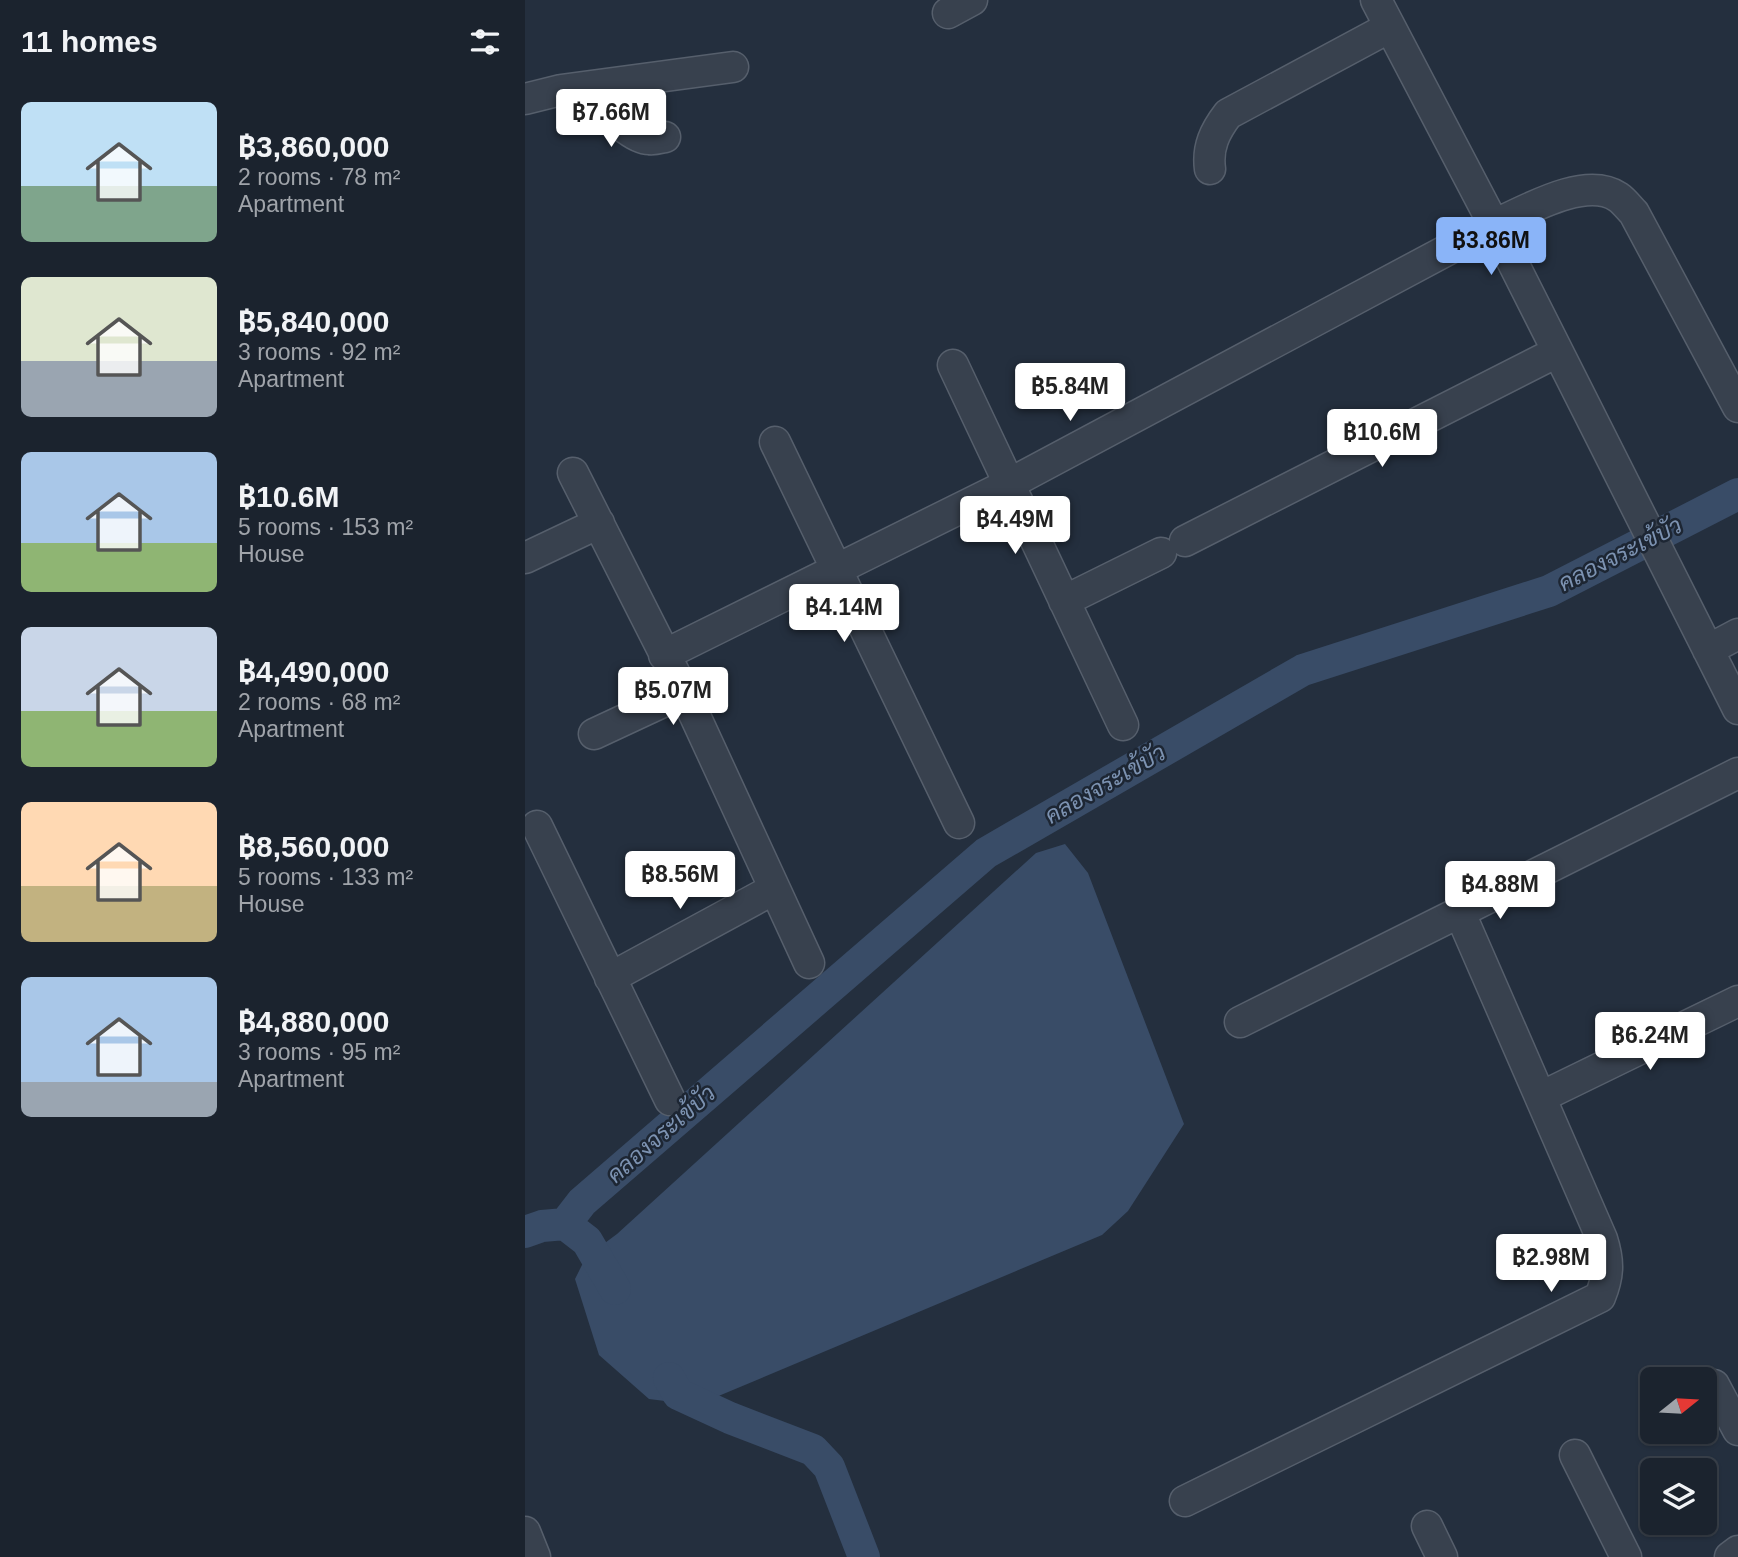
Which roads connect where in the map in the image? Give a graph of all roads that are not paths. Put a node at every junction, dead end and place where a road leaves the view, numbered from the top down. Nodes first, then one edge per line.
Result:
1 (1376, 0) edge
2 (1390, 27) junction
3 (733, 67) dead end
4 (583, 88) junction
5 (525, 99) edge
6 (666, 137) dead end
7 (1210, 169) dead end
8 (1494, 225) junction
9 (1557, 352) junction
10 (953, 365) dead end
11 (1738, 407) edge
12 (775, 442) dead end
13 (573, 473) dead end
14 (1009, 484) junction
15 (599, 523) junction
16 (525, 558) edge
17 (836, 571) junction
18 (1064, 601) junction
19 (1738, 634) edge
20 (1708, 650) junction
21 (664, 655) junction
22 (684, 692) junction
23 (1738, 709) edge
24 (1123, 725) dead end
25 (594, 734) dead end
26 (1738, 773) edge
27 (959, 823) dead end
28 (537, 826) dead end
29 (774, 889) junction
30 (1460, 913) junction
31 (809, 963) dead end
32 (610, 978) junction
33 (1738, 1001) edge
34 (1240, 1022) dead end
35 (1541, 1097) junction
36 (670, 1100) dead end
37 (1717, 1391) edge
38 (1738, 1430) edge
39 (1575, 1455) dead end
40 (1185, 1501) dead end
41 (1427, 1526) dead end
42 (525, 1532) edge
43 (1738, 1551) edge
44 (535, 1557) edge
45 (1442, 1557) edge
46 (1626, 1557) edge
47 (1730, 1557) edge

1 - 2 street
2 - 7 street
2 - 8 street
3 - 4 street
4 - 5 street
4 - 6 street
8 - 9 street
8 - 11 street
8 - 14 street
9 - 18 street
9 - 20 street
10 - 14 street
12 - 17 street
13 - 15 street
14 - 17 street
14 - 18 street
15 - 16 street
15 - 21 street
17 - 21 street
17 - 27 street
18 - 24 street
19 - 20 street
20 - 23 street
21 - 22 street
22 - 25 street
22 - 29 street
26 - 30 street
28 - 32 street
29 - 31 street
29 - 32 street
30 - 34 street
30 - 35 street
32 - 36 street
33 - 35 street
35 - 40 street
37 - 38 street
39 - 46 street
41 - 45 street
42 - 44 street
43 - 47 street

